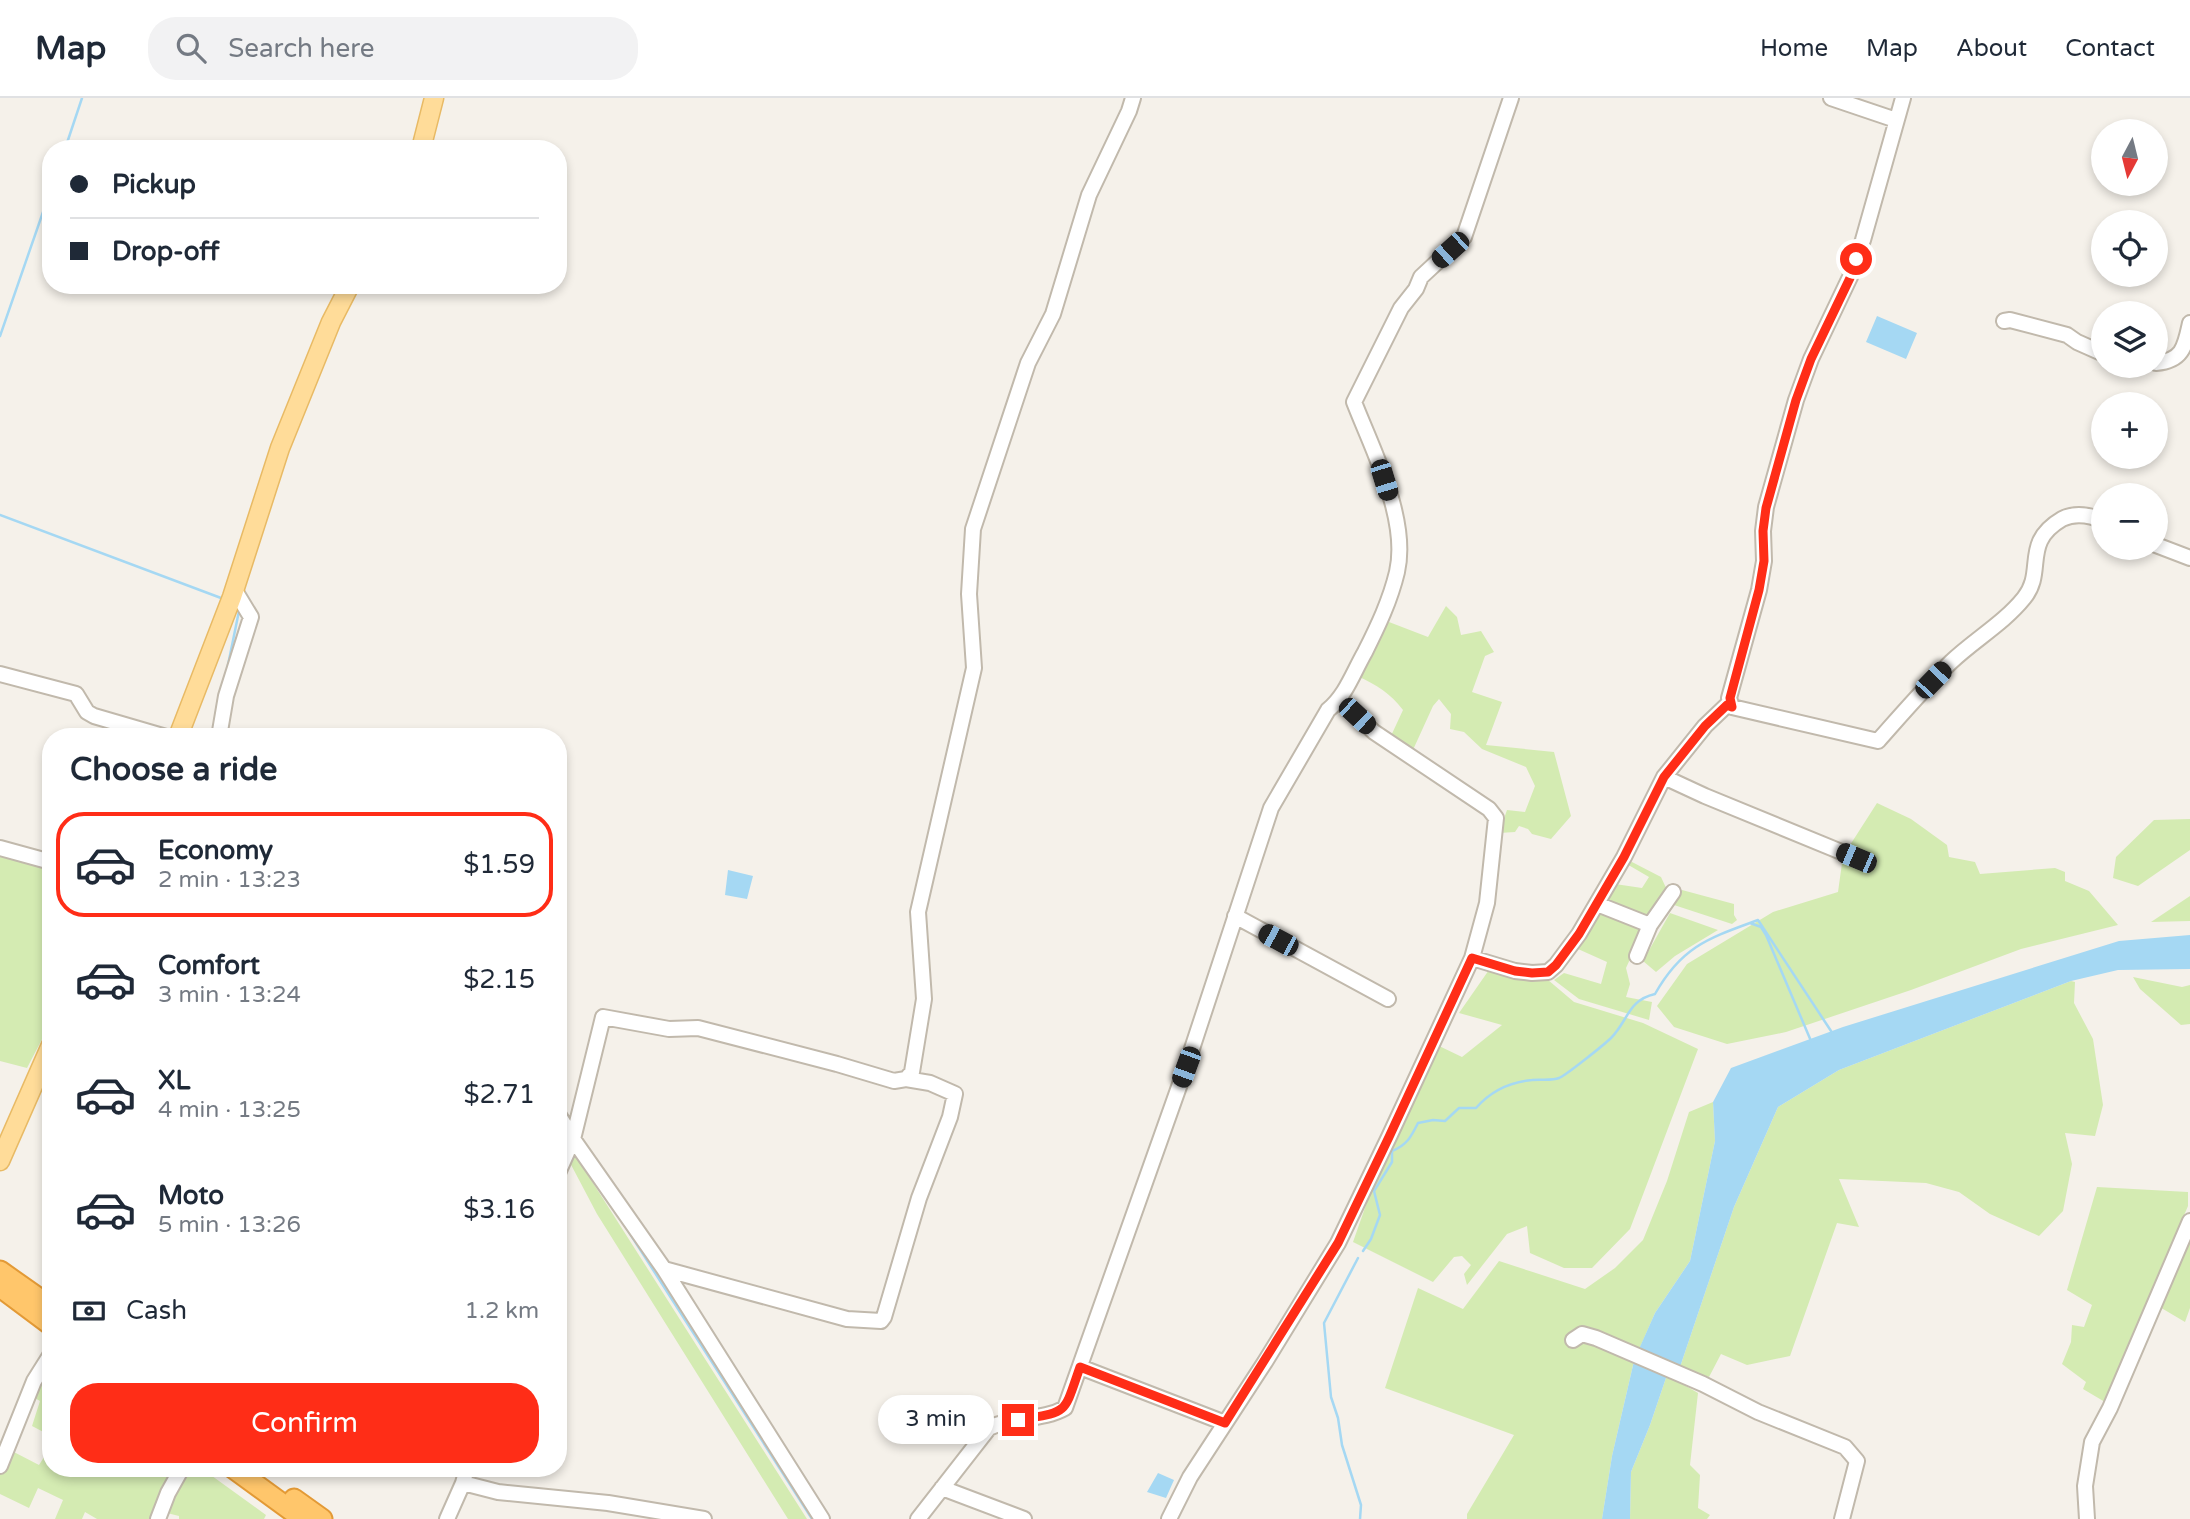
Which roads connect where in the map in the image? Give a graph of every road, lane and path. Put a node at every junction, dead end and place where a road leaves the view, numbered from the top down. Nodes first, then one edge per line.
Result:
1 (434, 98) edge
2 (1133, 98) edge
3 (1511, 98) edge
4 (1831, 98) edge
5 (1903, 98) edge
6 (1896, 120) junction
7 (423, 140) edge
8 (345, 294) edge
9 (2004, 321) dead end
10 (2190, 323) edge
11 (2091, 348) edge
12 (2168, 361) edge
13 (2091, 517) edge
14 (2168, 550) edge
15 (2190, 558) edge
16 (234, 589) junction
17 (0, 674) edge
18 (1340, 700) junction
19 (1732, 707) junction
20 (138, 728) edge
21 (181, 728) edge
22 (221, 728) edge
23 (1664, 777) junction
24 (0, 848) edge
25 (1856, 858) dead end
26 (42, 860) edge
27 (1673, 892) dead end
28 (1597, 904) junction
29 (1235, 916) junction
30 (1650, 925) junction
31 (1637, 956) dead end
32 (1472, 958) junction
33 (1388, 999) dead end
34 (42, 1065) edge
35 (905, 1079) junction
36 (567, 1136) edge
37 (570, 1144) junction
38 (567, 1151) edge
39 (0, 1161) edge
40 (2190, 1221) edge
41 (664, 1269) junction
42 (0, 1270) edge
43 (0, 1287) edge
44 (42, 1300) edge
45 (42, 1318) edge
46 (1573, 1340) dead end
47 (1080, 1367) junction
48 (42, 1368) edge
49 (1225, 1423) junction
50 (0, 1466) edge
51 (177, 1477) edge
52 (245, 1477) edge
53 (266, 1477) edge
54 (464, 1477) edge
55 (469, 1477) edge
56 (942, 1488) junction
57 (158, 1519) edge
58 (303, 1519) edge
59 (322, 1519) edge
60 (447, 1519) edge
61 (704, 1519) edge
62 (822, 1519) edge
63 (918, 1519) edge
64 (1024, 1519) edge
65 (1169, 1519) edge
66 (1842, 1519) edge
67 (2087, 1519) edge

1 - 7 main road
2 - 35 street
3 - 18 street
4 - 6 street
5 - 6 street
6 - 19 street
8 - 16 main road
9 - 11 street
10 - 12 street
13 - 19 street
14 - 15 street
16 - 21 main road
16 - 22 street
17 - 20 street
18 - 29 street
18 - 32 street
19 - 23 street
23 - 25 street
23 - 28 street
24 - 26 street
27 - 30 street
28 - 30 street
28 - 32 street
29 - 33 street
29 - 47 street
30 - 31 street
32 - 49 street
34 - 39 main road
35 - 37 street
35 - 41 street
36 - 37 street
37 - 38 street
37 - 41 street
40 - 67 street
41 - 62 street
42 - 44 highway
43 - 45 highway
46 - 66 street
47 - 49 street
47 - 56 street
48 - 50 street
49 - 65 street
51 - 57 street
52 - 58 highway
53 - 59 highway
54 - 60 street
55 - 61 street
56 - 63 street
56 - 64 street

